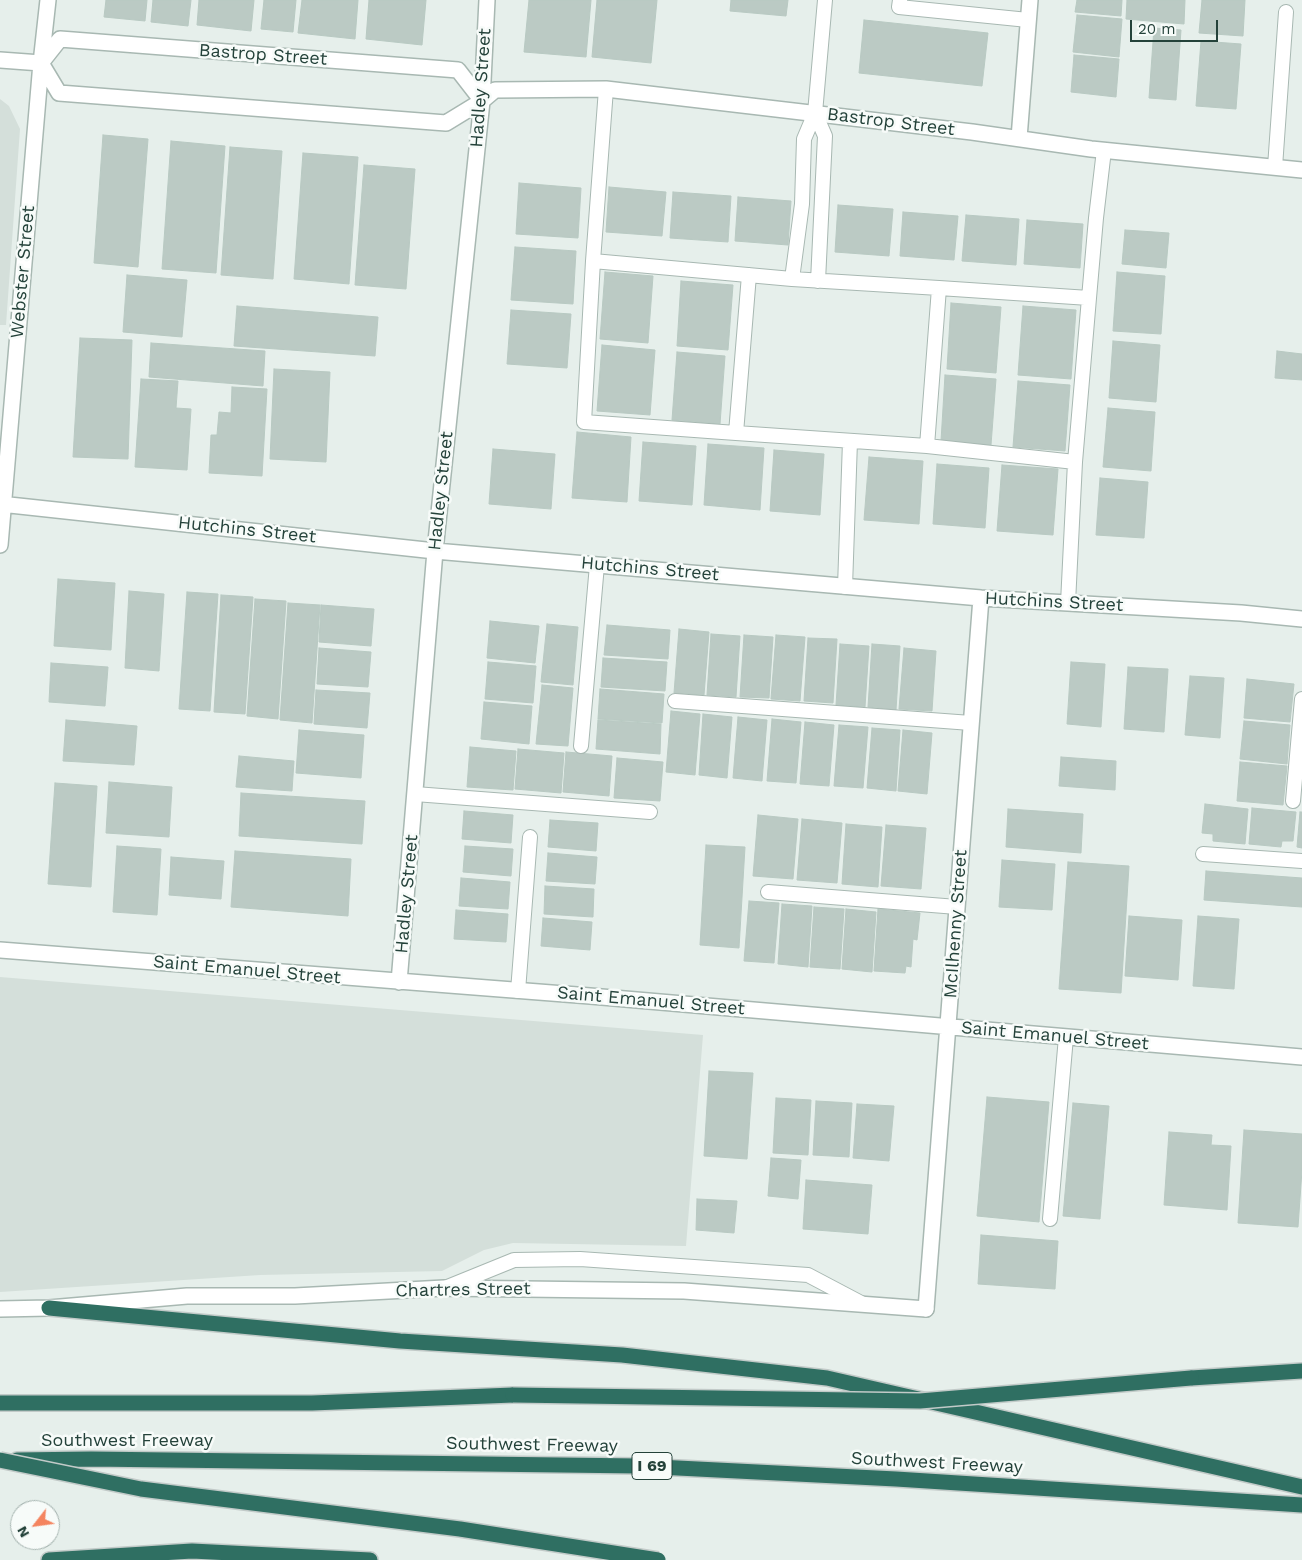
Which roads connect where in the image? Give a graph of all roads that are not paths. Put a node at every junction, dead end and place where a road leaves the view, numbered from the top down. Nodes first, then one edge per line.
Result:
1 (48, 0) edge
2 (487, 0) edge
3 (825, 0) edge
4 (900, 0) edge
5 (1030, 0) edge
6 (1286, 12) dead end
7 (1028, 20) junction
8 (0, 60) edge
9 (41, 63) junction
10 (606, 89) junction
11 (482, 101) junction
12 (814, 114) junction
13 (1019, 138) junction
14 (1104, 150) junction
15 (1275, 167) junction
16 (1302, 170) edge
17 (594, 261) junction
18 (749, 275) junction
19 (792, 279) junction
20 (818, 281) junction
21 (939, 288) junction
22 (1089, 298) junction
23 (736, 433) junction
24 (850, 442) junction
25 (928, 446) junction
26 (1075, 462) junction
27 (2, 504) edge
28 (0, 545) edge
29 (435, 551) junction
30 (597, 565) junction
31 (845, 587) junction
32 (981, 598) junction
33 (1068, 603) junction
34 (1302, 619) edge
35 (1302, 699) edge
36 (675, 701) dead end
37 (972, 722) junction
38 (581, 746) dead end
39 (415, 794) junction
40 (1293, 801) dead end
41 (650, 812) dead end
42 (530, 837) dead end
43 (1203, 854) dead end
44 (1302, 861) edge
45 (768, 892) dead end
46 (957, 906) junction
47 (0, 950) edge
48 (400, 982) junction
49 (518, 991) junction
50 (948, 1028) junction
51 (1066, 1037) junction
52 (1302, 1057) edge
53 (1050, 1219) dead end
54 (444, 1288) junction
55 (864, 1304) junction
56 (49, 1308) junction
57 (0, 1309) edge
58 (926, 1309) joint
59 (1302, 1371) edge
60 (0, 1403) edge
61 (0, 1460) edge
62 (1302, 1487) edge
63 (1302, 1504) edge
64 (49, 1560) edge
65 (370, 1560) edge
66 (658, 1560) edge

1 - 9 street, Webster Street
2 - 11 street, Hadley Street
3 - 12 lane
4 - 7 lane
5 - 7 street
6 - 15 lane
7 - 13 street
8 - 9 street
9 - 11 street, Bastrop Street
9 - 11 street, Bastrop Street
9 - 27 street, Webster Street
10 - 11 street, Bastrop Street
10 - 12 street, Bastrop Street
10 - 17 lane
11 - 29 street, Hadley Street
12 - 13 street, Bastrop Street
12 - 19 lane
12 - 20 lane
13 - 14 street, Bastrop Street
14 - 15 street, Bastrop Street
14 - 22 lane
15 - 16 street, Bastrop Street
17 - 18 lane
17 - 23 lane
18 - 19 lane
18 - 23 lane
19 - 20 lane
20 - 21 lane
21 - 22 lane
21 - 25 lane
22 - 26 lane
23 - 24 lane
24 - 25 lane
24 - 31 lane
25 - 26 lane
26 - 33 lane
27 - 28 street, Webster Street
27 - 29 street, Hutchins Street
29 - 30 street, Hutchins Street
29 - 39 street, Hadley Street
30 - 31 street, Hutchins Street
30 - 38 lane
31 - 32 street, Hutchins Street
32 - 33 street, Hutchins Street
32 - 37 street, McIlhenny Street
33 - 34 street, Hutchins Street
35 - 40 lane
36 - 37 lane
37 - 46 street, McIlhenny Street
39 - 41 lane
39 - 48 street, Hadley Street
42 - 49 lane
43 - 44 lane
45 - 46 lane
46 - 50 street, McIlhenny Street
47 - 48 street, Saint Emanuel Street
48 - 49 street, Saint Emanuel Street
49 - 50 street, Saint Emanuel Street
50 - 51 street, Saint Emanuel Street
50 - 58 street, McIlhenny Street
51 - 52 street, Saint Emanuel Street
51 - 53 lane
54 - 55 street, Chartres Street
54 - 55 lane
54 - 56 street, Chartres Street
55 - 58 street, Chartres Street
56 - 57 street, Chartres Street
56 - 62 highway
59 - 60 highway, bridge
61 - 63 highway, Southwest Freeway / I 69
61 - 66 highway, bridge
64 - 65 highway

